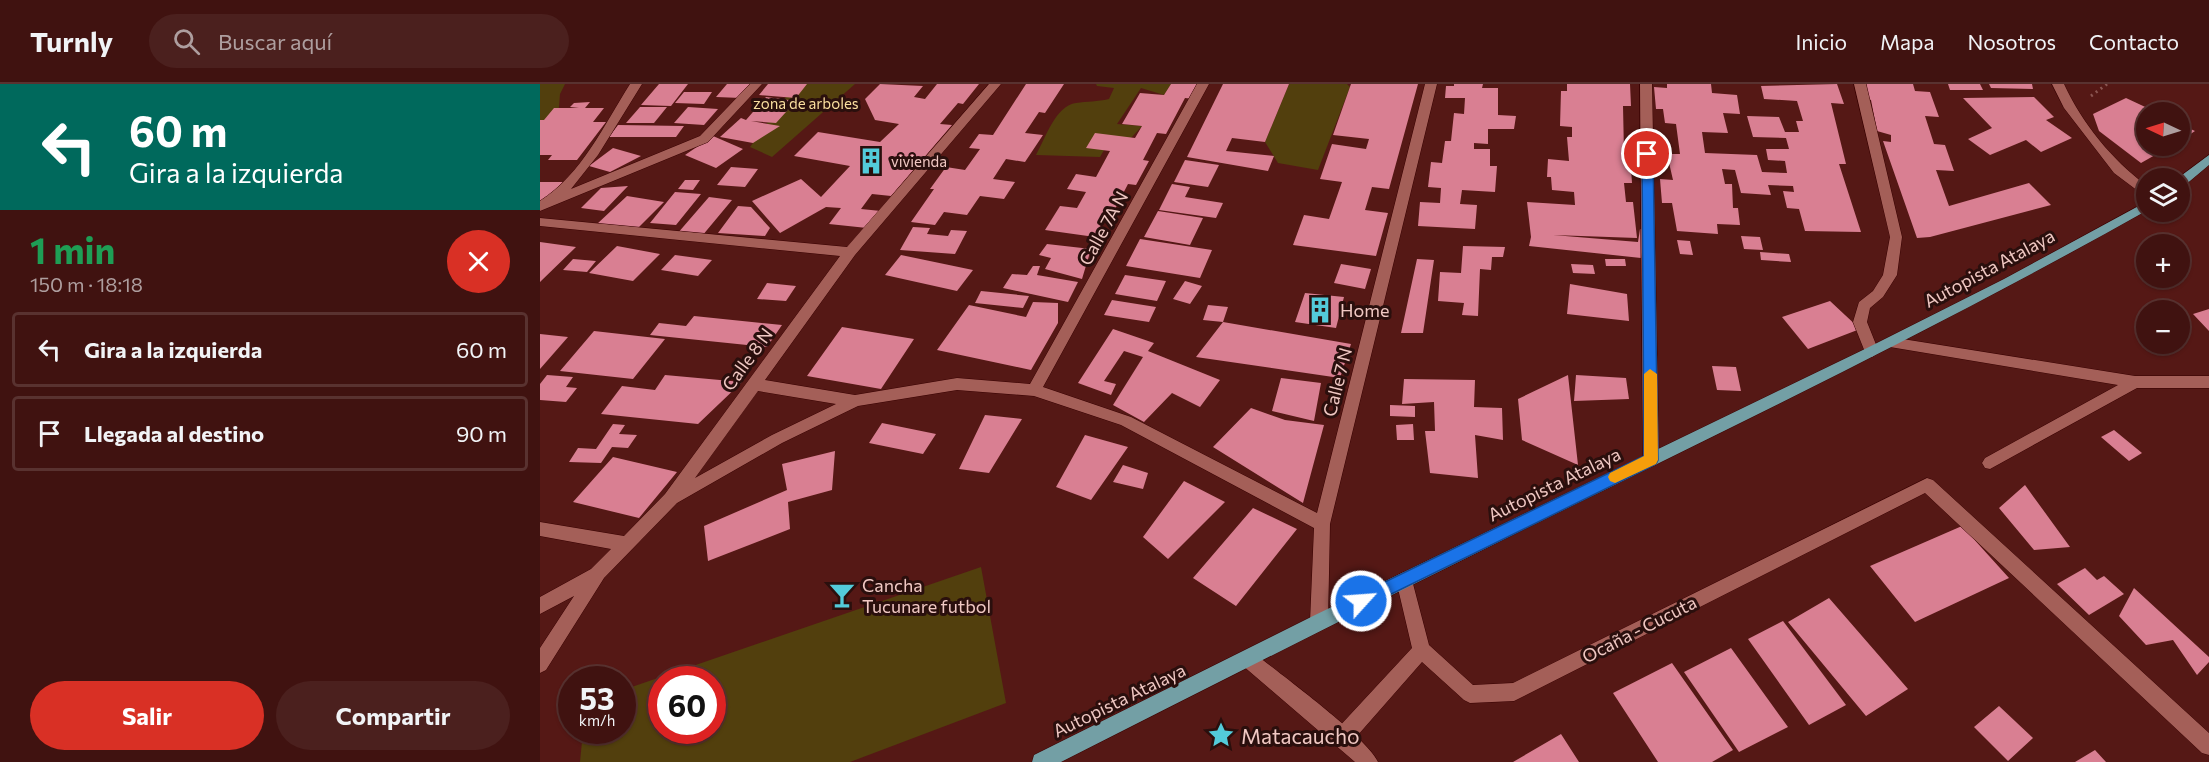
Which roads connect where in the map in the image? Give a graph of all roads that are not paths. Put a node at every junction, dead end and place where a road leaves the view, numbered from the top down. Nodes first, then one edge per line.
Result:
1 (636, 84) edge
2 (756, 84) edge
3 (995, 84) edge
4 (1203, 84) edge
5 (1431, 84) edge
6 (1646, 84) edge
7 (1860, 84) edge
8 (2058, 84) edge
9 (2209, 159) edge
10 (2190, 175) edge
11 (2136, 184) edge
12 (555, 200) junction
13 (540, 207) edge
14 (2136, 212) edge
15 (540, 222) edge
16 (850, 252) junction
17 (1890, 342) junction
18 (1872, 352) junction
19 (2135, 382) junction
20 (2209, 382) edge
21 (753, 384) junction
22 (1034, 390) junction
23 (855, 401) junction
24 (1651, 460) junction
25 (1990, 463) dead end
26 (671, 499) junction
27 (1322, 524) junction
28 (540, 529) edge
29 (627, 544) junction
30 (598, 573) junction
31 (1404, 580) junction
32 (540, 606) edge
33 (1319, 622) junction
34 (1421, 650) junction
35 (1248, 659) junction
36 (540, 664) edge
37 (1343, 737) junction
38 (2209, 746) edge
39 (1041, 762) edge
40 (1369, 762) edge

1 - 12 street
2 - 12 street
3 - 16 street, Calle 8 N
4 - 22 street, Calle 7A N
5 - 27 street, Calle 7 N
6 - 24 street
7 - 18 street
8 - 11 street
9 - 10 main road
12 - 13 street
14 - 17 main road, Autopista Atalaya
15 - 16 street
16 - 21 street, Calle 8 N
17 - 18 main road, Autopista Atalaya
17 - 19 street
18 - 24 main road, Autopista Atalaya
19 - 20 street
19 - 25 street
21 - 23 street
21 - 26 street, Calle 8 N
22 - 23 street
22 - 27 street
23 - 26 street
24 - 31 main road, Autopista Atalaya
26 - 29 street, Calle 8 N
27 - 33 street, Calle 7 N
28 - 29 street
29 - 30 street, Calle 8 N
30 - 32 street
30 - 36 street, Calle 8 N
31 - 33 main road, Autopista Atalaya
31 - 34 street
33 - 35 main road, Autopista Atalaya
34 - 37 street
34 - 38 street, Ocaña - Cucuta
35 - 37 street
35 - 39 main road, Autopista Atalaya
37 - 40 street

